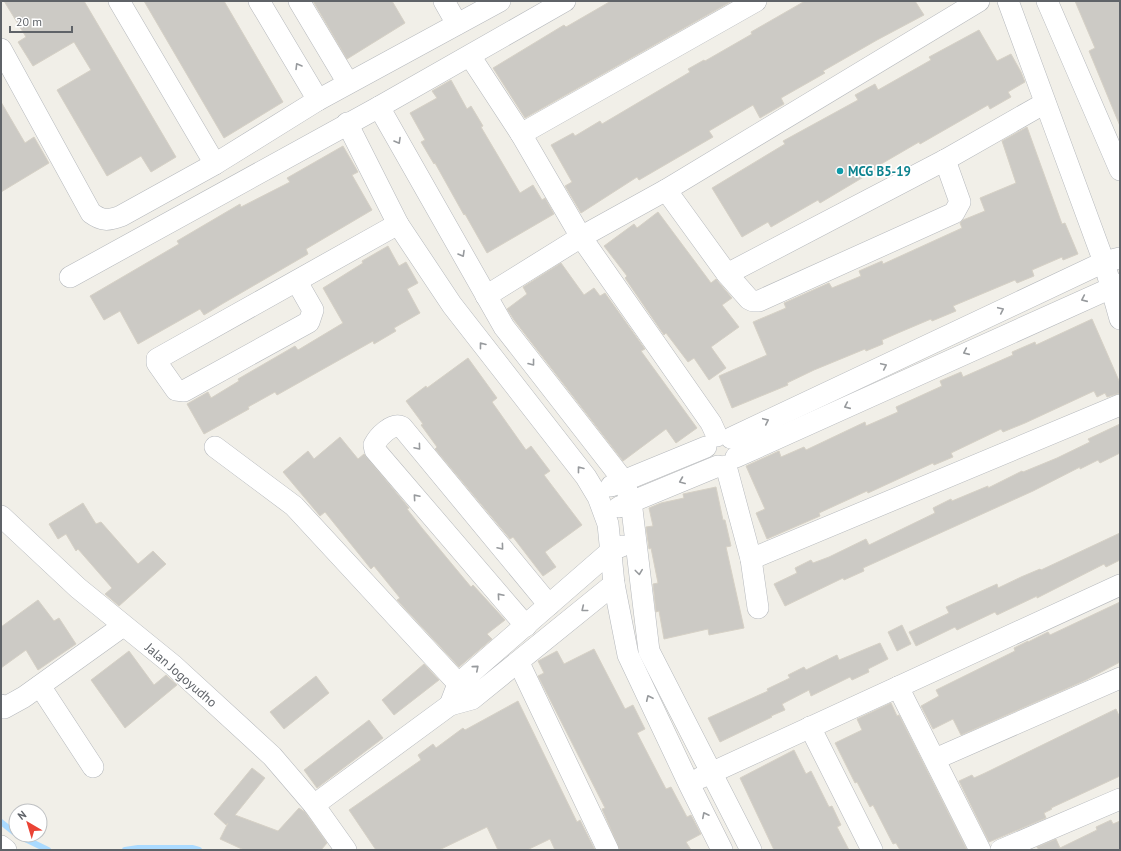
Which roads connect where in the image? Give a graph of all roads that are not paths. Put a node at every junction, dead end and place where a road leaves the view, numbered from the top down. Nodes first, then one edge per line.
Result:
1 (119, 1) edge
2 (259, 1) edge
3 (299, 1) edge
4 (444, 1) edge
5 (500, 1) edge
6 (565, 1) edge
7 (756, 1) edge
8 (979, 1) edge
9 (1008, 1) edge
10 (1047, 1) edge
11 (457, 24) junction
12 (1, 49) edge
13 (470, 56) junction
14 (348, 83) junction
15 (318, 100) junction
16 (1045, 102) junction
17 (379, 107) junction
18 (347, 123) junction
19 (521, 134) junction
20 (945, 160) junction
21 (215, 164) junction
22 (1120, 170) edge
23 (666, 190) junction
24 (398, 224) junction
25 (581, 237) junction
26 (1112, 260) edge
27 (727, 274) junction
28 (70, 277) dead end
29 (297, 282) junction
30 (1116, 285) edge
31 (486, 296) junction
32 (1120, 319) edge
33 (1120, 405) edge
34 (215, 447) dead end
35 (722, 452) junction
36 (623, 480) junction
37 (596, 493) junction
38 (631, 501) junction
39 (604, 513) junction
40 (1, 516) edge
41 (635, 540) junction
42 (612, 550) junction
43 (751, 559) junction
44 (614, 584) junction
45 (1120, 585) edge
46 (549, 605) junction
47 (758, 608) dead end
48 (123, 626) junction
49 (526, 626) junction
50 (519, 663) junction
51 (1120, 678) edge
52 (458, 684) junction
53 (40, 686) junction
54 (898, 687) junction
55 (472, 699) junction
56 (1, 705) edge
57 (450, 705) junction
58 (810, 728) junction
59 (935, 758) junction
60 (93, 767) dead end
61 (712, 772) junction
62 (689, 784) junction
63 (1120, 799) edge
64 (314, 806) junction
65 (1, 846) edge
66 (6, 850) edge
67 (346, 850) edge
68 (608, 850) edge
69 (722, 850) edge
70 (751, 850) edge
71 (872, 850) edge
72 (980, 850) edge
73 (1001, 850) edge

1 - 21 street
15 -> 2 street
3 - 14 street
4 - 11 street
5 - 11 street
6 - 13 street
7 - 19 street
8 - 23 street
9 - 16 street
10 - 22 street
11 - 14 street
12 - 21 street
13 - 17 street
13 - 19 street
14 - 15 street
15 - 21 street
16 - 20 street
16 - 26 street
17 - 18 street
17 -> 31 street
18 - 24 street
18 - 28 street
19 - 25 street
20 - 27 street
20 - 27 street
23 - 25 street
23 - 27 street
24 - 29 street
37 -> 24 street
25 - 31 street
25 - 35 street
26 - 30 street
35 -> 26 street
29 - 29 street
30 - 32 street
30 -> 35 street
31 -> 36 street
33 - 43 street
34 - 52 street
35 - 36 street
35 -> 38 street
35 - 43 street
36 - 37 street
36 - 38 street
37 - 39 street
38 - 39 street
38 - 41 street
39 - 42 street
40 - 48 street, Jalan Jogoyudho
41 - 42 street
41 -> 61 street
42 - 44 street
42 - 46 street
43 - 47 street
44 -> 50 street
62 -> 44 street
45 - 54 street
46 - 49 street
49 -> 46 street
48 - 53 street
48 - 64 street, Jalan Jogoyudho
52 -> 49 street
50 - 55 street
50 - 68 street
51 - 59 street
52 - 55 street
52 - 57 street
53 - 56 street
53 - 60 street
54 - 58 street
54 - 59 street
55 - 57 street
57 - 64 street
58 - 61 street
58 - 71 street
59 - 72 street
61 - 62 street
61 - 70 street
69 -> 62 street
63 - 73 street
64 - 67 street, Jalan Jogoyudho
65 - 66 street

